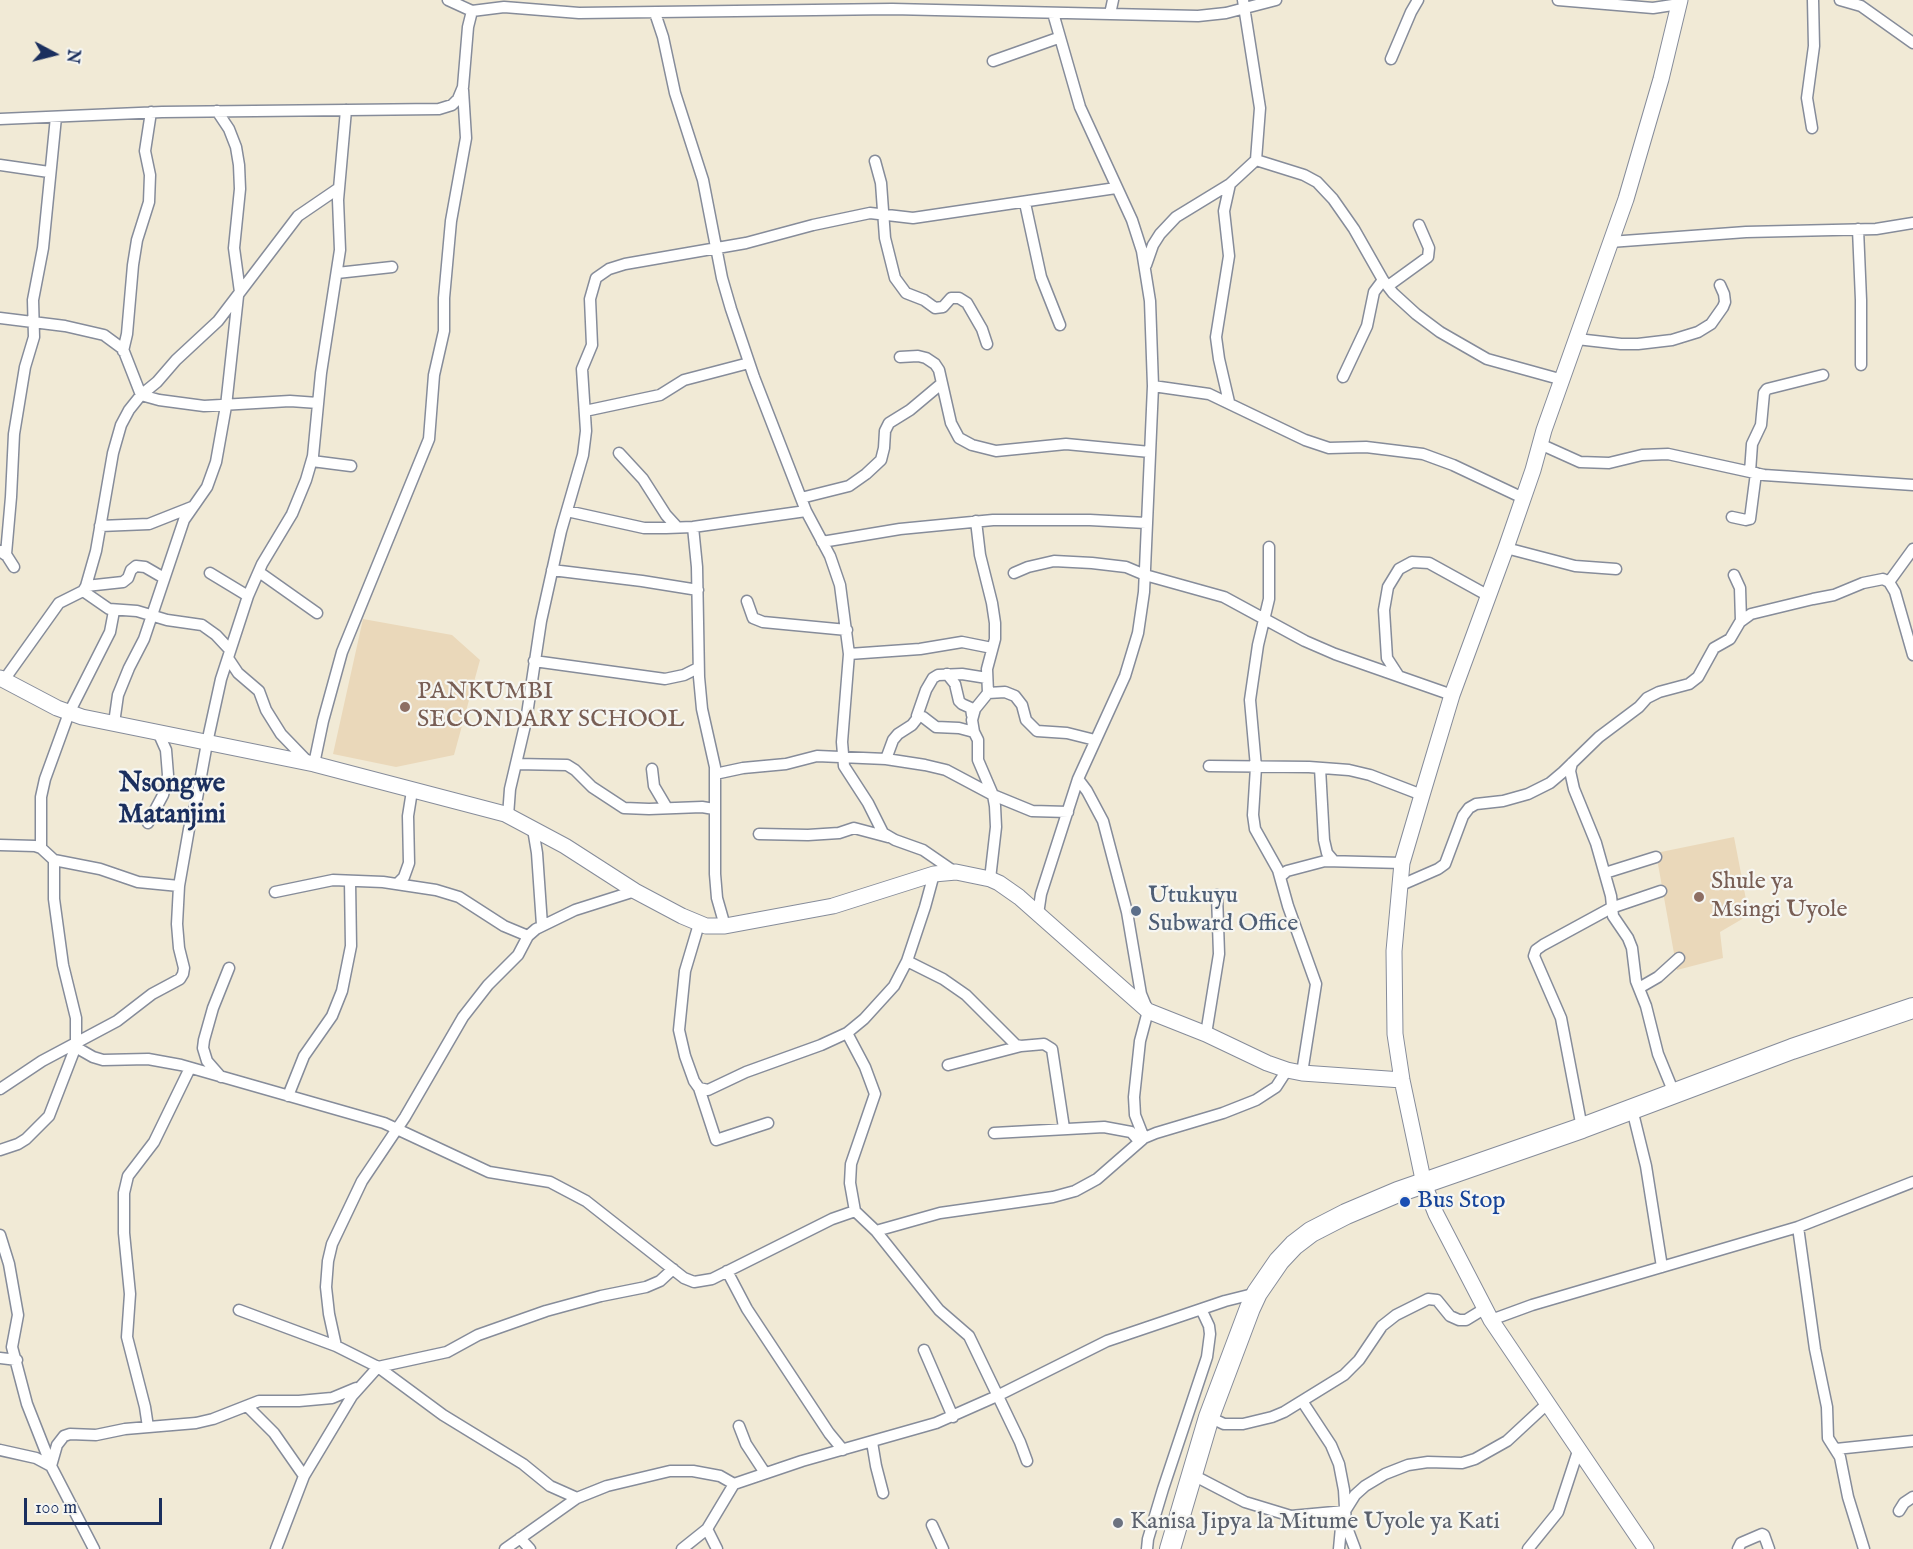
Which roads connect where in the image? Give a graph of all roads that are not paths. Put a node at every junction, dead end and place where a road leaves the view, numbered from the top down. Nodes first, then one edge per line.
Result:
1 (448, 0) edge
2 (1113, 0) edge
3 (1276, 0) edge
4 (1418, 0) edge
5 (1557, 0) edge
6 (1813, 0) edge
7 (1840, 0) edge
8 (1680, 2) edge
9 (1243, 4) edge
10 (472, 11) junction
11 (655, 13) junction
12 (1053, 13) junction
13 (1110, 14) junction
14 (1058, 38) junction
15 (1913, 43) edge
16 (1391, 59) dead end
17 (993, 62) dead end
18 (463, 87) junction
19 (346, 110) junction
20 (217, 111) junction
21 (151, 112) junction
22 (56, 117) junction
23 (0, 119) edge
24 (1812, 128) dead end
25 (1256, 160) junction
26 (875, 161) dead end
27 (0, 165) edge
28 (50, 172) junction
29 (1230, 184) junction
30 (339, 188) junction
31 (1116, 188) junction
32 (1025, 203) junction
33 (882, 213) junction
34 (1913, 224) edge
35 (1419, 225) dead end
36 (1858, 229) junction
37 (1610, 242) junction
38 (718, 248) junction
39 (392, 267) dead end
40 (1145, 267) junction
41 (337, 273) junction
42 (1386, 283) junction
43 (1720, 285) dead end
44 (239, 294) junction
45 (0, 318) edge
46 (35, 323) junction
47 (1060, 325) dead end
48 (1577, 339) junction
49 (987, 344) dead end
50 (123, 351) junction
51 (900, 357) dead end
52 (749, 363) junction
53 (1861, 364) dead end
54 (1823, 375) dead end
55 (1343, 377) dead end
56 (1563, 380) junction
57 (941, 384) junction
58 (1153, 386) junction
59 (141, 396) junction
60 (1229, 402) junction
61 (318, 403) junction
62 (226, 406) junction
63 (585, 411) junction
64 (1540, 444) junction
65 (1150, 452) junction
66 (619, 453) dead end
67 (312, 461) junction
68 (351, 466) dead end
69 (1753, 473) junction
70 (1913, 485) edge
71 (801, 498) junction
72 (1523, 498) junction
73 (192, 507) junction
74 (567, 511) junction
75 (806, 511) junction
76 (1732, 517) dead end
77 (976, 521) junction
78 (1146, 523) junction
79 (100, 526) junction
80 (677, 527) junction
81 (693, 527) junction
82 (822, 542) junction
83 (1269, 547) dead end
84 (1506, 548) junction
85 (1913, 549) edge
86 (3, 552) edge
87 (14, 567) dead end
88 (1616, 568) dead end
89 (552, 570) junction
90 (259, 572) junction
91 (210, 573) dead end
92 (1014, 573) dead end
93 (1145, 574) junction
94 (1734, 575) dead end
95 (164, 578) junction
96 (1889, 582) junction
97 (85, 589) junction
98 (698, 590) junction
99 (1488, 595) junction
100 (248, 596) junction
101 (747, 601) dead end
102 (114, 611) junction
103 (317, 612) dead end
104 (152, 615) junction
105 (1264, 618) junction
106 (1741, 621) junction
107 (1908, 625) edge
108 (847, 630) junction
109 (992, 648) junction
110 (229, 654) junction
111 (849, 654) junction
112 (1913, 655) edge
113 (534, 660) junction
114 (698, 668) junction
115 (947, 674) junction
116 (1399, 676) junction
117 (987, 678) junction
118 (2, 679) edge
119 (988, 693) junction
120 (1452, 695) junction
121 (69, 713) junction
122 (972, 715) junction
123 (917, 717) junction
124 (114, 723) junction
125 (158, 732) junction
126 (974, 732) junction
127 (1095, 740) junction
128 (207, 743) junction
129 (842, 757) junction
130 (886, 759) junction
131 (1572, 762) junction
132 (312, 764) junction
133 (516, 764) junction
134 (1209, 765) dead end
135 (1256, 767) junction
136 (1320, 768) junction
137 (652, 769) dead end
138 (715, 774) junction
139 (1078, 779) junction
140 (412, 791) junction
141 (993, 795) junction
142 (1422, 795) junction
143 (668, 808) junction
144 (714, 808) junction
145 (1068, 812) junction
146 (508, 816) junction
147 (148, 823) dead end
148 (533, 829) junction
149 (759, 834) dead end
150 (889, 837) junction
151 (0, 845) edge
152 (41, 848) junction
153 (1656, 857) dead end
154 (54, 860) junction
155 (1333, 860) junction
156 (1402, 863) junction
157 (956, 872) junction
158 (1605, 873) junction
159 (934, 874) junction
160 (1280, 877) junction
161 (990, 879) junction
162 (350, 881) junction
163 (397, 884) junction
164 (179, 886) junction
165 (1399, 886) junction
166 (635, 891) junction
167 (1661, 891) dead end
168 (275, 892) dead end
169 (1217, 895) dead end
170 (1611, 908) junction
171 (1038, 914) junction
172 (699, 924) junction
173 (542, 925) junction
174 (724, 926) junction
175 (528, 936) junction
176 (1679, 958) dead end
177 (907, 961) junction
178 (228, 968) dead end
179 (1639, 988) junction
180 (1913, 1008) edge
181 (1148, 1011) junction
182 (847, 1033) junction
183 (1206, 1034) junction
184 (74, 1044) junction
185 (1021, 1046) junction
186 (948, 1065) dead end
187 (190, 1068) junction
188 (1294, 1071) junction
189 (222, 1077) junction
190 (1402, 1080) junction
191 (699, 1088) junction
192 (0, 1089) edge
193 (1674, 1093) junction
194 (288, 1096) junction
195 (1632, 1108) junction
196 (768, 1124) dead end
197 (397, 1128) junction
198 (1064, 1128) junction
199 (1582, 1128) junction
200 (994, 1133) dead end
201 (1142, 1140) junction
202 (0, 1150) edge
203 (1913, 1182) edge
204 (1424, 1184) junction
205 (855, 1211) junction
206 (1798, 1227) junction
207 (876, 1231) junction
208 (0, 1235) edge
209 (1662, 1267) junction
210 (673, 1269) junction
211 (727, 1271) junction
212 (1257, 1293) junction
213 (239, 1310) dead end
214 (1202, 1311) junction
215 (1488, 1314) junction
216 (336, 1346) junction
217 (924, 1350) dead end
218 (0, 1358) edge
219 (17, 1360) junction
220 (378, 1367) junction
221 (362, 1385) junction
222 (997, 1396) junction
223 (1302, 1401) junction
224 (1548, 1402) junction
225 (247, 1406) junction
226 (952, 1417) junction
227 (1209, 1417) junction
228 (739, 1426) dead end
229 (148, 1427) junction
230 (1913, 1441) edge
231 (872, 1442) junction
232 (1579, 1448) junction
233 (1836, 1449) junction
234 (0, 1450) edge
235 (843, 1450) junction
236 (1027, 1461) dead end
237 (51, 1466) junction
238 (765, 1473) junction
239 (1191, 1474) junction
240 (304, 1476) junction
241 (734, 1484) junction
242 (883, 1493) dead end
243 (1913, 1497) edge
244 (577, 1498) junction
245 (1346, 1511) junction
246 (1899, 1511) dead end
247 (933, 1525) dead end
248 (707, 1529) junction
249 (520, 1538) junction
250 (94, 1549) edge
251 (276, 1549) edge
252 (505, 1549) edge
253 (530, 1549) edge
254 (682, 1549) edge
255 (717, 1549) edge
256 (943, 1549) edge
257 (1147, 1549) edge
258 (1170, 1549) edge
259 (1339, 1549) edge
260 (1355, 1549) edge
261 (1528, 1549) edge
262 (1646, 1549) edge
263 (1738, 1549) edge
264 (1769, 1549) edge
265 (1864, 1549) edge

1 - 10 street
2 - 13 street
3 - 9 street
4 - 16 street
5 - 8 street
6 - 24 street
7 - 15 street
8 - 37 street
9 - 13 street
9 - 25 street
10 - 11 street
10 - 18 street
11 - 12 street
11 - 38 street
12 - 13 street
12 - 14 street
14 - 17 street
14 - 31 street
18 - 19 street
18 - 132 street
19 - 20 street
19 - 30 street
20 - 21 street
20 - 44 street
21 - 22 street
21 - 50 street
22 - 23 street
22 - 28 street
25 - 29 street
25 - 42 street
26 - 33 street
27 - 28 street
28 - 46 street
29 - 40 street
29 - 60 street
30 - 41 street
30 - 44 street
31 - 32 street
31 - 40 street
32 - 33 street
32 - 47 street
33 - 38 street
33 - 49 street
34 - 36 street
35 - 42 street
36 - 37 street
36 - 53 street
37 - 48 street
38 - 52 street
38 - 63 street
39 - 41 street
40 - 58 street
41 - 61 street
42 - 55 street
42 - 56 street
43 - 48 street
44 - 59 street
44 - 62 street
45 - 46 street
46 - 50 street
46 - 86 street
48 - 56 street
50 - 59 street
51 - 57 street
52 - 63 street
52 - 71 street
54 - 69 street
56 - 64 street
57 - 65 street
57 - 71 street
58 - 60 street
58 - 65 street
59 - 62 street
59 - 79 street
60 - 72 street
61 - 62 street
61 - 67 street
62 - 73 street
63 - 74 street
64 - 69 street
64 - 72 street
65 - 78 street
66 - 80 street
67 - 68 street
67 - 90 street
69 - 70 street
69 - 76 street
71 - 75 street
72 - 84 street
73 - 79 street
73 - 95 street
74 - 80 street
74 - 89 street
75 - 81 street
75 - 82 street
77 - 78 street
77 - 82 street
77 - 109 street
78 - 93 street
79 - 97 street
80 - 81 street
81 - 98 street
82 - 108 street
83 - 105 street
84 - 88 street
84 - 99 street
85 - 96 street
86 - 87 street
89 - 98 street
89 - 113 street
90 - 100 street
90 - 103 street
91 - 100 street
92 - 93 street
93 - 105 street
93 - 127 street
94 - 106 street
95 - 97 street
95 - 104 street
96 - 106 street
96 - 107 street
97 - 102 street
97 - 118 street
98 - 114 street
99 - 116 street
99 - 120 street
100 - 110 street
101 - 108 street
102 - 104 street
102 - 121 street
104 - 110 street
104 - 124 street
105 - 116 street
105 - 135 street
106 - 131 street
107 - 112 street
108 - 111 street
109 - 111 street
109 - 117 street
110 - 128 street
110 - 132 street
111 - 129 street
113 - 114 street
113 - 133 street
114 - 138 street
115 - 117 street
115 - 122 street
115 - 123 street
116 - 120 street
117 - 119 street
118 - 121 street
119 - 122 street
119 - 127 street
120 - 142 street
121 - 124 street
121 - 152 street
122 - 126 street
123 - 126 street
123 - 130 street
124 - 125 street
125 - 128 street
125 - 147 street
126 - 141 street
127 - 139 street
128 - 132 street
128 - 164 street
129 - 130 street
129 - 138 street
129 - 150 street
130 - 141 street
131 - 158 street
131 - 165 street
132 - 140 street
133 - 143 street
133 - 146 street
134 - 135 street
135 - 136 street
135 - 160 street
136 - 142 street
136 - 155 street
137 - 143 street
138 - 144 street
139 - 145 street
139 - 181 street
140 - 146 street
140 - 163 street
141 - 145 street
141 - 161 street
142 - 156 street
143 - 144 street
144 - 174 street
145 - 171 street
146 - 148 street
148 - 166 street
148 - 173 street
149 - 150 street
150 - 157 street
151 - 152 street
152 - 154 street
153 - 158 street
154 - 164 street
154 - 184 street
155 - 156 street
155 - 160 street
156 - 165 street
157 - 159 street
157 - 161 street
158 - 170 street
159 - 174 street
159 - 177 street
160 - 188 street
161 - 171 street
162 - 163 street
162 - 168 street
162 - 194 street
163 - 175 street
164 - 184 street
165 - 190 street
166 - 172 street
166 - 173 street
167 - 170 street
169 - 183 street
170 - 179 street
170 - 199 street
171 - 181 street
172 - 174 street
172 - 191 street
173 - 175 street
175 - 197 street
176 - 179 street
177 - 182 street
177 - 185 street
178 - 189 street
179 - 193 street
180 - 193 highway
181 - 183 street
181 - 201 street
182 - 191 street
182 - 205 street
183 - 188 street
184 - 187 street
184 - 192 street
184 - 202 street
185 - 186 street
185 - 198 street
187 - 189 street
187 - 229 street
188 - 190 street
188 - 201 street
189 - 194 street
190 - 204 street
191 - 196 street
193 - 195 highway
194 - 197 street
195 - 199 highway
195 - 209 street
197 - 210 street
197 - 216 street
198 - 200 street
198 - 201 street
199 - 204 highway
201 - 207 street
203 - 206 street
204 - 212 highway
204 - 215 street
205 - 207 street
205 - 211 street
206 - 209 street
206 - 233 street
207 - 222 street
208 - 219 street
209 - 215 street
210 - 211 street
210 - 220 street
211 - 235 street
212 - 214 street
212 - 227 highway
213 - 216 street
214 - 222 street
214 - 257 street
215 - 223 street
215 - 224 street
216 - 220 street
217 - 226 street
218 - 219 street
219 - 237 street
220 - 221 street
220 - 244 street
221 - 225 street
221 - 240 street
222 - 226 street
222 - 236 street
223 - 227 street
223 - 245 street
224 - 232 street
224 - 245 street
225 - 229 street
225 - 240 street
226 - 231 street
227 - 239 highway
228 - 238 street
229 - 237 street
230 - 233 street
231 - 235 street
231 - 242 street
232 - 261 street
232 - 262 street
233 - 265 street
234 - 237 street
235 - 238 street
237 - 250 street
238 - 241 street
239 - 245 street
239 - 258 highway
240 - 251 street
241 - 244 street
241 - 248 street
243 - 246 street
244 - 249 street
245 - 259 street
245 - 260 street
247 - 256 street
248 - 254 street
248 - 255 street
249 - 252 street
249 - 253 street
263 - 264 street

